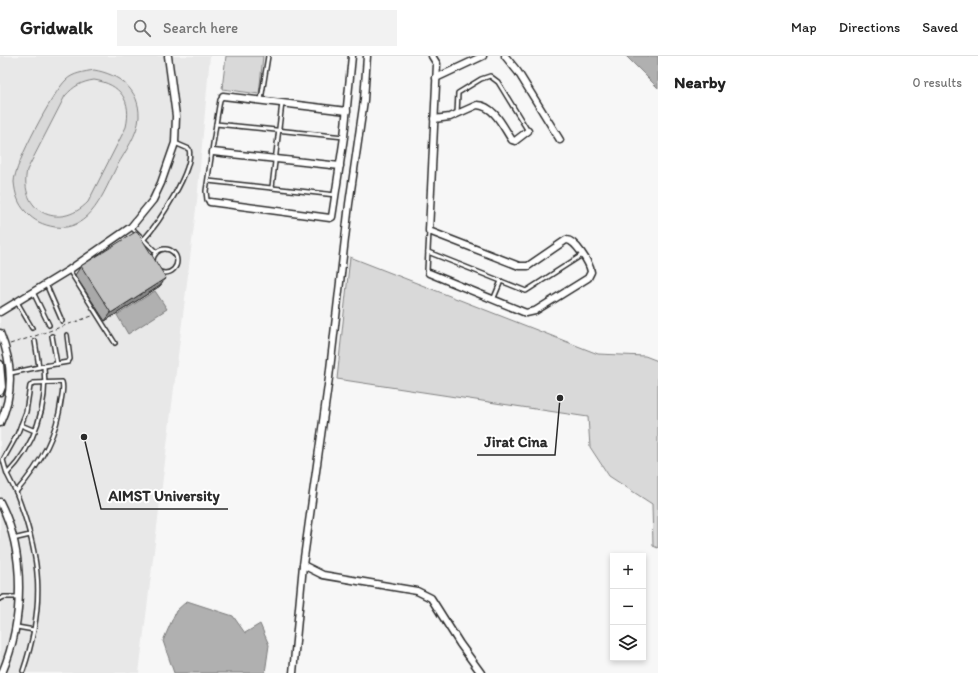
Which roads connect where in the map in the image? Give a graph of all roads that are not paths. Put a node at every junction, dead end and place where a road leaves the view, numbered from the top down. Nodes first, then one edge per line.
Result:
1 (168, 56) edge
2 (268, 56) edge
3 (352, 56) edge
4 (367, 56) edge
5 (432, 56) edge
6 (483, 56) edge
7 (505, 56) edge
8 (436, 78) junction
9 (223, 96) joint
10 (261, 100) junction
11 (282, 103) junction
12 (347, 111) junction
13 (458, 114) junction
14 (434, 119) junction
15 (216, 124) junction
16 (280, 130) junction
17 (528, 131) joint
18 (344, 137) junction
19 (560, 140) dead end
20 (175, 143) junction
21 (213, 152) junction
22 (276, 158) junction
23 (340, 166) junction
24 (208, 181) junction
25 (272, 187) junction
26 (336, 195) junction
27 (210, 202) joint
28 (131, 226) junction
29 (429, 231) junction
30 (144, 239) junction
31 (156, 252) junction
32 (428, 252) junction
33 (582, 255) junction
34 (69, 270) junction
35 (429, 273) joint
36 (501, 281) junction
37 (46, 284) junction
38 (33, 292) junction
39 (493, 300) junction
40 (17, 302) junction
41 (0, 312) edge
42 (62, 321) dead end
43 (49, 325) dead end
44 (32, 328) dead end
45 (0, 333) edge
46 (67, 335) dead end
47 (52, 336) dead end
48 (35, 341) dead end
49 (115, 343) dead end
50 (0, 364) edge
51 (56, 364) junction
52 (44, 366) junction
53 (39, 367) junction
54 (11, 373) junction
55 (46, 383) junction
56 (0, 392) edge
57 (0, 423) edge
58 (21, 425) junction
59 (35, 431) junction
60 (7, 474) junction
61 (16, 492) junction
62 (0, 502) edge
63 (30, 535) junction
64 (14, 539) junction
65 (303, 565) junction
66 (19, 597) junction
67 (0, 600) edge
68 (16, 627) junction
69 (34, 630) junction
70 (23, 671) dead end
71 (2, 672) edge
72 (293, 673) edge
73 (481, 673) edge

1 - 20 street
2 - 10 lane
3 - 12 street
4 - 65 street
5 - 8 street
6 - 8 street
7 - 19 street
8 - 14 street
9 - 10 street
9 - 15 lane
10 - 11 street
11 - 12 street
11 - 16 lane
12 - 18 street
13 - 14 street
13 - 17 street
13 - 17 lane
14 - 29 street
15 - 16 lane
15 - 21 lane
16 - 18 lane
16 - 22 lane
18 - 23 street
20 - 28 street
20 - 30 lane
21 - 22 street
21 - 24 lane
22 - 23 street
22 - 25 lane
23 - 26 street
24 - 25 lane
24 - 27 lane
25 - 26 lane
26 - 27 street
28 - 30 lane
28 - 34 street
29 - 32 lane
29 - 33 street
30 - 31 lane
31 - 31 lane
32 - 35 lane
32 - 36 lane
33 - 36 lane
33 - 39 street
34 - 37 street
34 - 49 lane
35 - 39 street
36 - 39 lane
37 - 38 street
37 - 42 lane
38 - 40 street
38 - 43 lane
40 - 41 street
40 - 44 lane
45 - 54 street
46 - 51 lane
47 - 51 lane
48 - 53 lane
50 - 56 street
51 - 52 lane
52 - 53 lane
52 - 55 lane
53 - 54 lane
54 - 57 street
55 - 58 lane
55 - 59 lane
55 - 61 lane
58 - 59 lane
58 - 60 lane
59 - 60 lane
60 - 61 lane
61 - 63 lane
62 - 64 street
63 - 64 lane
63 - 69 lane
64 - 66 street
65 - 72 street
65 - 73 street
66 - 67 lane
66 - 68 street
68 - 69 lane
68 - 71 street
69 - 70 lane

